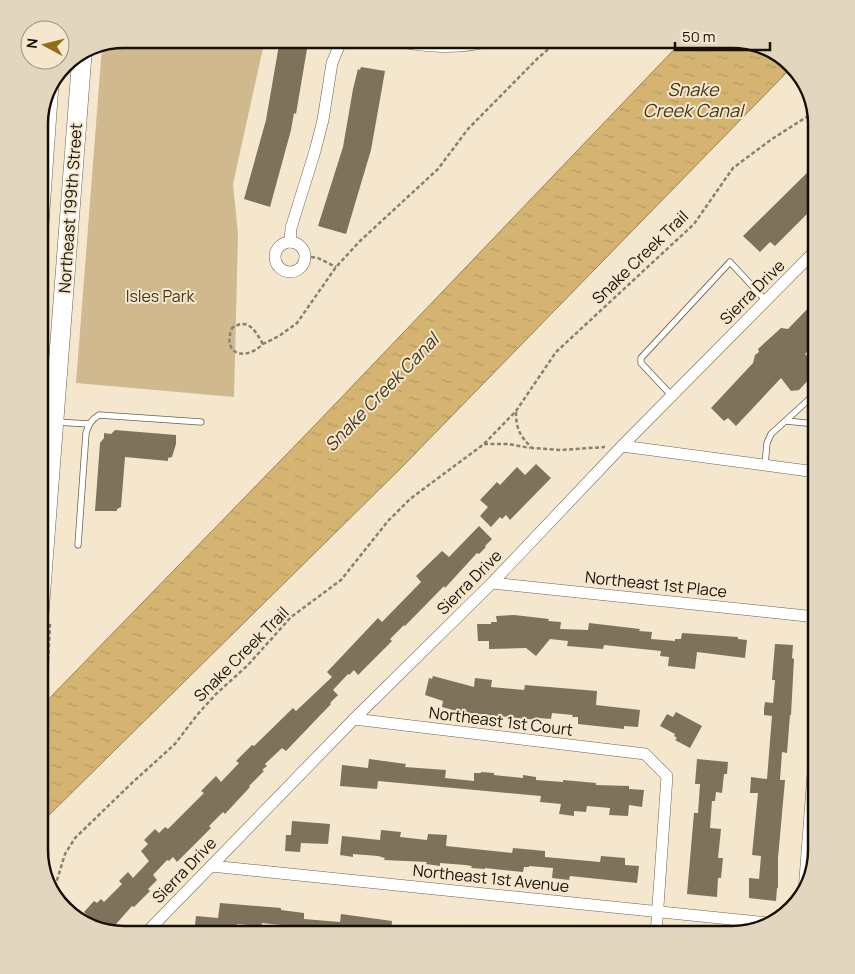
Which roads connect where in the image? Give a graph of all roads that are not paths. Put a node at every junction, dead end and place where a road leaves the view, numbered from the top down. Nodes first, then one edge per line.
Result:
1 (338, 48) edge
2 (82, 60) edge
3 (290, 242) dead end
4 (808, 258) edge
5 (766, 301) junction
6 (672, 396) junction
7 (808, 400) edge
8 (48, 412) edge
9 (786, 421) junction
10 (200, 422) dead end
11 (48, 423) edge
12 (808, 423) edge
13 (89, 424) junction
14 (622, 446) junction
15 (765, 465) junction
16 (808, 471) edge
17 (78, 545) dead end
18 (492, 583) junction
19 (808, 616) edge
20 (354, 720) junction
21 (211, 866) junction
22 (658, 912) junction
23 (756, 922) edge
24 (153, 926) edge
25 (657, 926) edge

1 - 3 street
2 - 8 main road, Northeast 199th Street
4 - 5 street, Sierra Drive
5 - 6 street, Sierra Drive
5 - 6 lane
6 - 14 street, Sierra Drive
7 - 9 lane
9 - 12 lane
9 - 15 lane
10 - 13 lane
11 - 13 lane
13 - 17 lane
14 - 15 street
14 - 18 street, Sierra Drive
15 - 16 street
18 - 19 street, Northeast 1st Place
18 - 20 street, Sierra Drive
20 - 21 street, Sierra Drive
20 - 22 street, Northeast 1st Court
21 - 22 street, Northeast 1st Avenue
21 - 24 street, Sierra Drive
22 - 23 street, Northeast 1st Avenue
22 - 25 street

